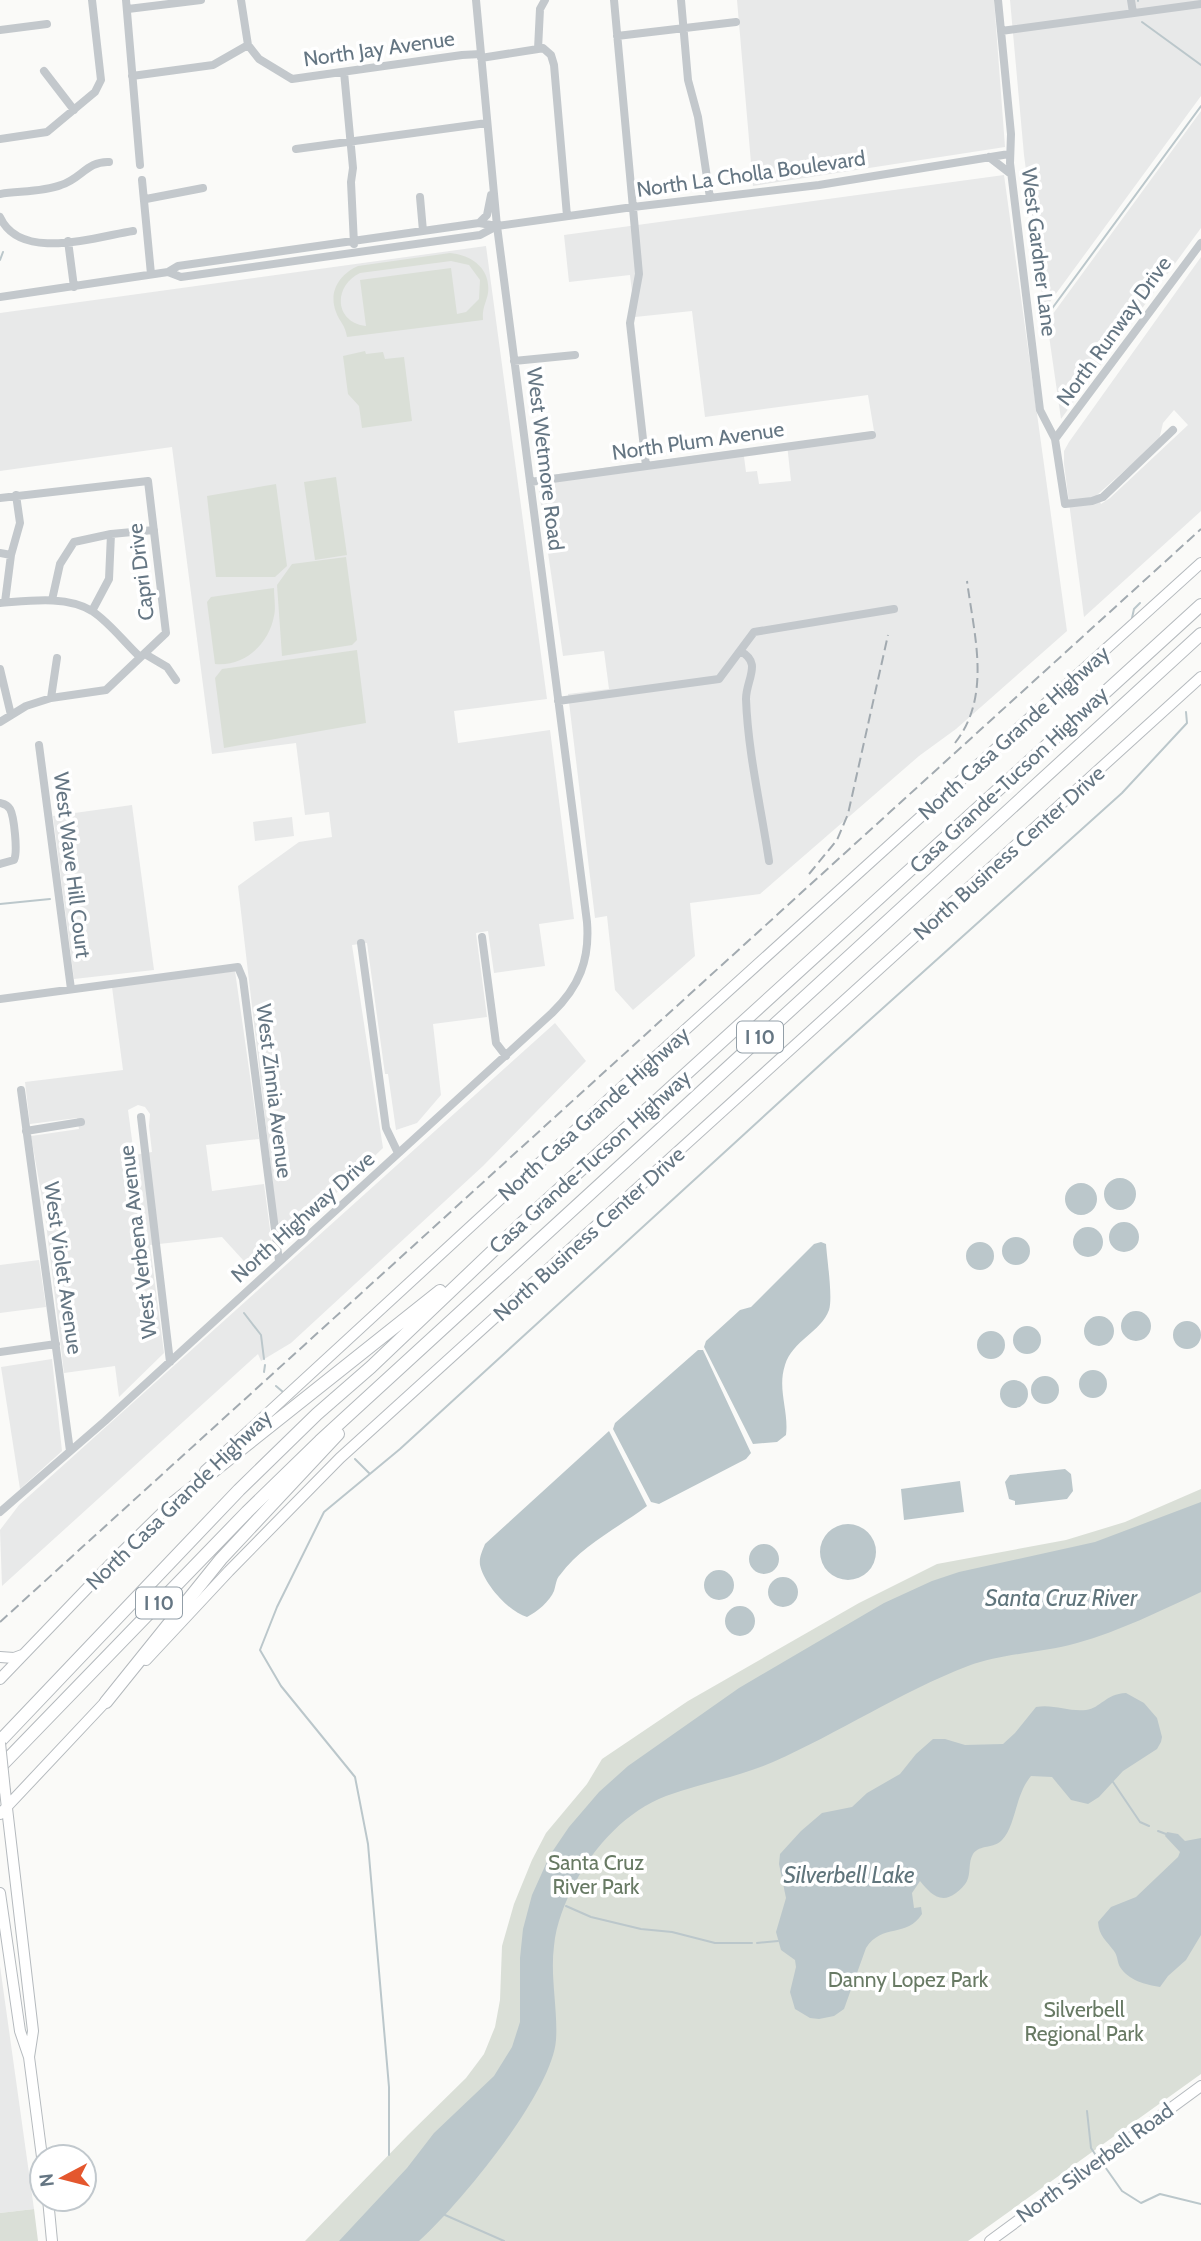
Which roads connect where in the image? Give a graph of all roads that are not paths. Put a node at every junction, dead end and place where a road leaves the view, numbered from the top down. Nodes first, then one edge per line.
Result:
1 (92, 0) edge
2 (201, 0) edge
3 (241, 0) edge
4 (476, 0) edge
5 (545, 0) edge
6 (614, 0) edge
7 (681, 0) edge
8 (998, 0) edge
9 (1131, 0) edge
10 (1201, 4) edge
11 (127, 5) edge
12 (1133, 13) junction
13 (736, 22) dead end
14 (47, 24) dead end
15 (684, 27) junction
16 (0, 30) edge
17 (1001, 31) junction
18 (617, 36) junction
19 (248, 45) junction
20 (538, 49) junction
21 (481, 56) junction
22 (44, 71) dead end
23 (344, 72) junction
24 (132, 76) junction
25 (74, 110) junction
26 (487, 123) junction
27 (0, 139) edge
28 (351, 142) junction
29 (296, 149) dead end
30 (1009, 154) junction
31 (989, 157) junction
32 (109, 162) dead end
33 (140, 165) dead end
34 (1011, 174) junction
35 (142, 180) dead end
36 (203, 188) dead end
37 (493, 188) junction
38 (0, 194) edge
39 (420, 197) dead end
40 (710, 198) junction
41 (146, 199) junction
42 (634, 207) junction
43 (0, 216) edge
44 (567, 216) junction
45 (479, 223) junction
46 (497, 226) junction
47 (133, 231) dead end
48 (423, 231) junction
49 (13, 234) junction
50 (68, 241) junction
51 (354, 241) junction
52 (5, 242) dead end
53 (1201, 243) edge
54 (355, 251) junction
55 (168, 272) junction
56 (152, 274) junction
57 (74, 288) junction
58 (0, 297) edge
59 (575, 355) dead end
60 (514, 361) junction
61 (1173, 430) dead end
62 (872, 435) dead end
63 (1055, 439) junction
64 (646, 466) junction
65 (530, 482) junction
66 (16, 495) junction
67 (0, 498) edge
68 (154, 530) junction
69 (111, 534) junction
70 (0, 553) edge
71 (11, 555) junction
72 (1201, 563) edge
73 (52, 600) junction
74 (3, 602) edge
75 (1201, 605) edge
76 (894, 610) dead end
77 (92, 611) junction
78 (1201, 634) edge
79 (740, 651) junction
80 (142, 655) junction
81 (57, 659) dead end
82 (1, 674) edge
83 (1201, 677) edge
84 (176, 680) dead end
85 (51, 698) junction
86 (558, 701) junction
87 (10, 715) junction
88 (0, 722) edge
89 (39, 745) dead end
90 (5, 803) edge
91 (769, 861) dead end
92 (0, 864) edge
93 (587, 922) joint
94 (482, 937) dead end
95 (361, 943) dead end
96 (71, 989) junction
97 (0, 999) edge
98 (506, 1056) junction
99 (21, 1090) dead end
100 (141, 1117) dead end
101 (81, 1122) dead end
102 (26, 1131) junction
103 (398, 1153) junction
104 (503, 1241) junction
105 (279, 1261) junction
106 (56, 1344) junction
107 (0, 1352) edge
108 (170, 1362) junction
109 (402, 1365) junction
110 (70, 1451) junction
111 (167, 1508) junction
112 (0, 1513) edge
113 (22, 1655) junction
114 (0, 1657) edge
115 (0, 1679) edge
116 (106, 1702) junction
117 (0, 1742) edge
118 (0, 1767) edge
119 (4, 1811) edge
120 (0, 1893) edge
121 (29, 2057) junction
122 (1201, 2086) edge
123 (40, 2143) edge
124 (50, 2213) edge
125 (53, 2240) edge
126 (990, 2241) edge

1 - 25 street
2 - 11 street
3 - 19 street
4 - 21 street, West Wetmore Road
5 - 20 street
6 - 18 street
7 - 15 street
8 - 17 street, West Gardner Lane
9 - 12 street
10 - 12 street
11 - 24 street
12 - 17 street
13 - 15 street
14 - 16 street
15 - 18 street
15 - 40 street
17 - 30 street, West Gardner Lane
18 - 42 street
19 - 23 street, North Jay Avenue
19 - 24 street
20 - 21 street, North Jay Avenue
20 - 44 street
21 - 23 street, North Jay Avenue
21 - 26 street, West Wetmore Road
22 - 25 street
23 - 28 street
24 - 33 street
25 - 27 street
26 - 28 street
26 - 37 street, West Wetmore Road
28 - 29 street
28 - 51 street
30 - 31 street, North La Cholla Boulevard
30 - 34 street, West Gardner Lane
31 - 34 street
31 - 40 street, North La Cholla Boulevard
32 - 38 street
34 - 63 street, West Gardner Lane
35 - 41 street
36 - 41 street
37 - 45 street
37 - 46 street, West Wetmore Road
39 - 48 street
40 - 42 street, North La Cholla Boulevard
41 - 56 street
42 - 44 street, North La Cholla Boulevard
42 - 64 street
43 - 49 street
44 - 46 street, North La Cholla Boulevard
45 - 46 street, North La Cholla Boulevard
45 - 48 street, North La Cholla Boulevard
46 - 54 street, North La Cholla Boulevard
46 - 60 street, West Wetmore Road
47 - 50 street
48 - 51 street, North La Cholla Boulevard
49 - 50 street
49 - 52 street
50 - 57 street
51 - 54 street
51 - 55 street, North La Cholla Boulevard
53 - 63 street, North Runway Drive
54 - 55 street, North La Cholla Boulevard
55 - 56 street, North La Cholla Boulevard
56 - 57 street, North La Cholla Boulevard
57 - 58 street, North La Cholla Boulevard
59 - 60 street
60 - 65 street, West Wetmore Road
61 - 63 street, West Gardner Lane
62 - 64 street, North Plum Avenue
64 - 65 street, North Plum Avenue
65 - 86 street, West Wetmore Road
66 - 67 street
66 - 68 street, Capri Drive
66 - 71 street
68 - 69 street
68 - 80 street, Capri Drive
69 - 73 street
69 - 77 street
70 - 71 street
71 - 74 street
72 - 111 main road, North Casa Grande Highway
73 - 74 street
73 - 77 street
75 - 104 highway, Casa Grande-Tucson Highway / I 10
76 - 79 street
77 - 80 street
78 - 109 highway, Casa Grande-Tucson Highway / I 10
79 - 86 street
79 - 91 street
80 - 84 street
80 - 85 street, Capri Drive
81 - 85 street
82 - 87 street
83 - 116 main road, North Business Center Drive
85 - 87 street, Capri Drive
86 - 93 street, West Wetmore Road
87 - 88 street, Capri Drive
89 - 96 street, West Wave Hill Court
90 - 92 street
93 - 98 street, North Highway Drive
94 - 98 street
95 - 103 street
96 - 97 street
96 - 105 street, West Zinnia Avenue
98 - 103 street, North Highway Drive
99 - 102 street, West Violet Avenue
100 - 108 street, West Verbena Avenue
101 - 102 street
102 - 106 street, West Violet Avenue
103 - 105 street, North Highway Drive
104 - 111 highway
104 - 117 highway, Casa Grande-Tucson Highway / I 10
105 - 108 street, North Highway Drive
106 - 107 street
106 - 110 street, West Violet Avenue
108 - 110 street, North Highway Drive
109 - 116 highway
109 - 118 highway, Casa Grande-Tucson Highway / I 10
110 - 112 street, North Highway Drive
111 - 113 main road, North Casa Grande Highway
113 - 114 main road
113 - 115 main road, North Casa Grande Highway
116 - 119 main road, North Business Center Drive
117 - 119 main road, bridge
119 - 121 main road
120 - 121 main road
121 - 123 main road
122 - 126 main road, North Silverbell Road
124 - 125 main road

